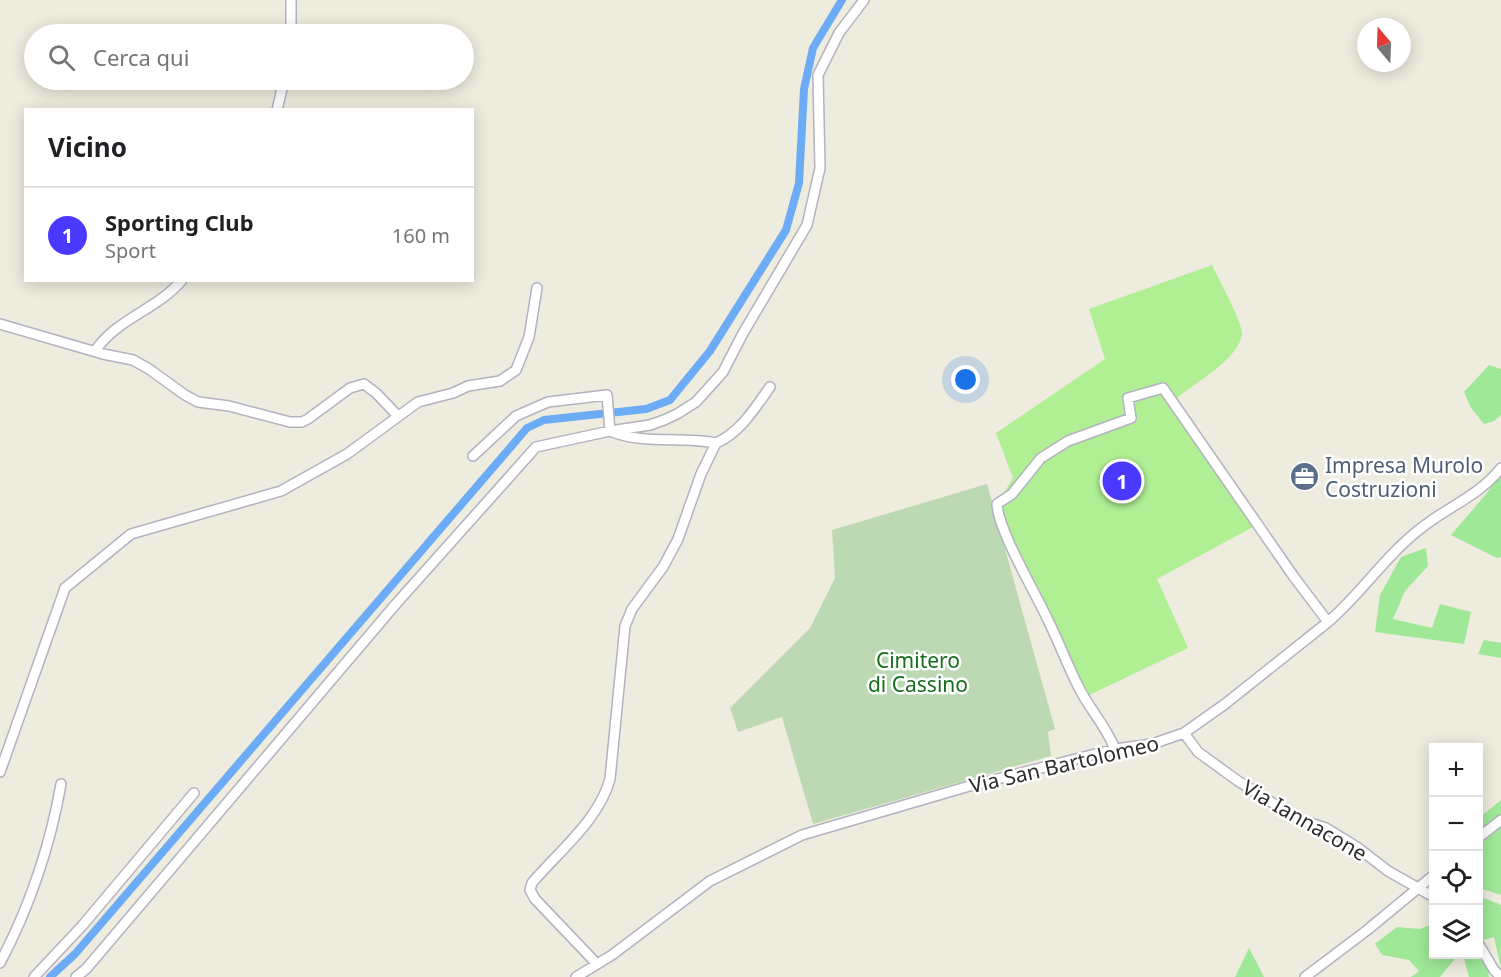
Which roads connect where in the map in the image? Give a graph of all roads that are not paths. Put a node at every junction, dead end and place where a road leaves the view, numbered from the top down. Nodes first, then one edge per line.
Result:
1 (291, 0) edge
2 (864, 0) edge
3 (291, 24) edge
4 (282, 90) edge
5 (277, 108) edge
6 (180, 282) edge
7 (537, 288) dead end
8 (0, 324) edge
9 (95, 351) junction
10 (770, 387) dead end
11 (398, 416) junction
12 (610, 431) junction
13 (716, 443) junction
14 (473, 456) dead end
15 (1501, 468) edge
16 (1328, 622) junction
17 (1184, 733) junction
18 (1115, 749) junction
19 (0, 772) edge
20 (61, 784) dead end
21 (194, 793) dead end
22 (1501, 820) edge
23 (1483, 835) edge
24 (1429, 879) edge
25 (1418, 888) junction
26 (1429, 894) edge
27 (1483, 950) edge
28 (0, 963) edge
29 (597, 964) junction
30 (34, 977) edge
31 (76, 977) edge
32 (576, 977) edge
33 (1305, 977) edge
34 (1501, 977) edge

1 - 3 street
2 - 12 street
4 - 5 street
6 - 9 street
7 - 11 street
8 - 9 street
9 - 11 street
10 - 13 street
11 - 19 street
12 - 13 street
12 - 14 street
12 - 31 street
13 - 29 street
15 - 16 street, Via San Bartolomeo
16 - 17 street, Via San Bartolomeo
16 - 18 street
17 - 18 street, Via San Bartolomeo
17 - 25 street, Via Iannacone
18 - 29 street, Via San Bartolomeo
20 - 28 street
21 - 30 street
22 - 23 street
24 - 25 street
25 - 26 street, Via Iannacone
25 - 33 street
27 - 34 street
29 - 32 street, Via San Bartolomeo

